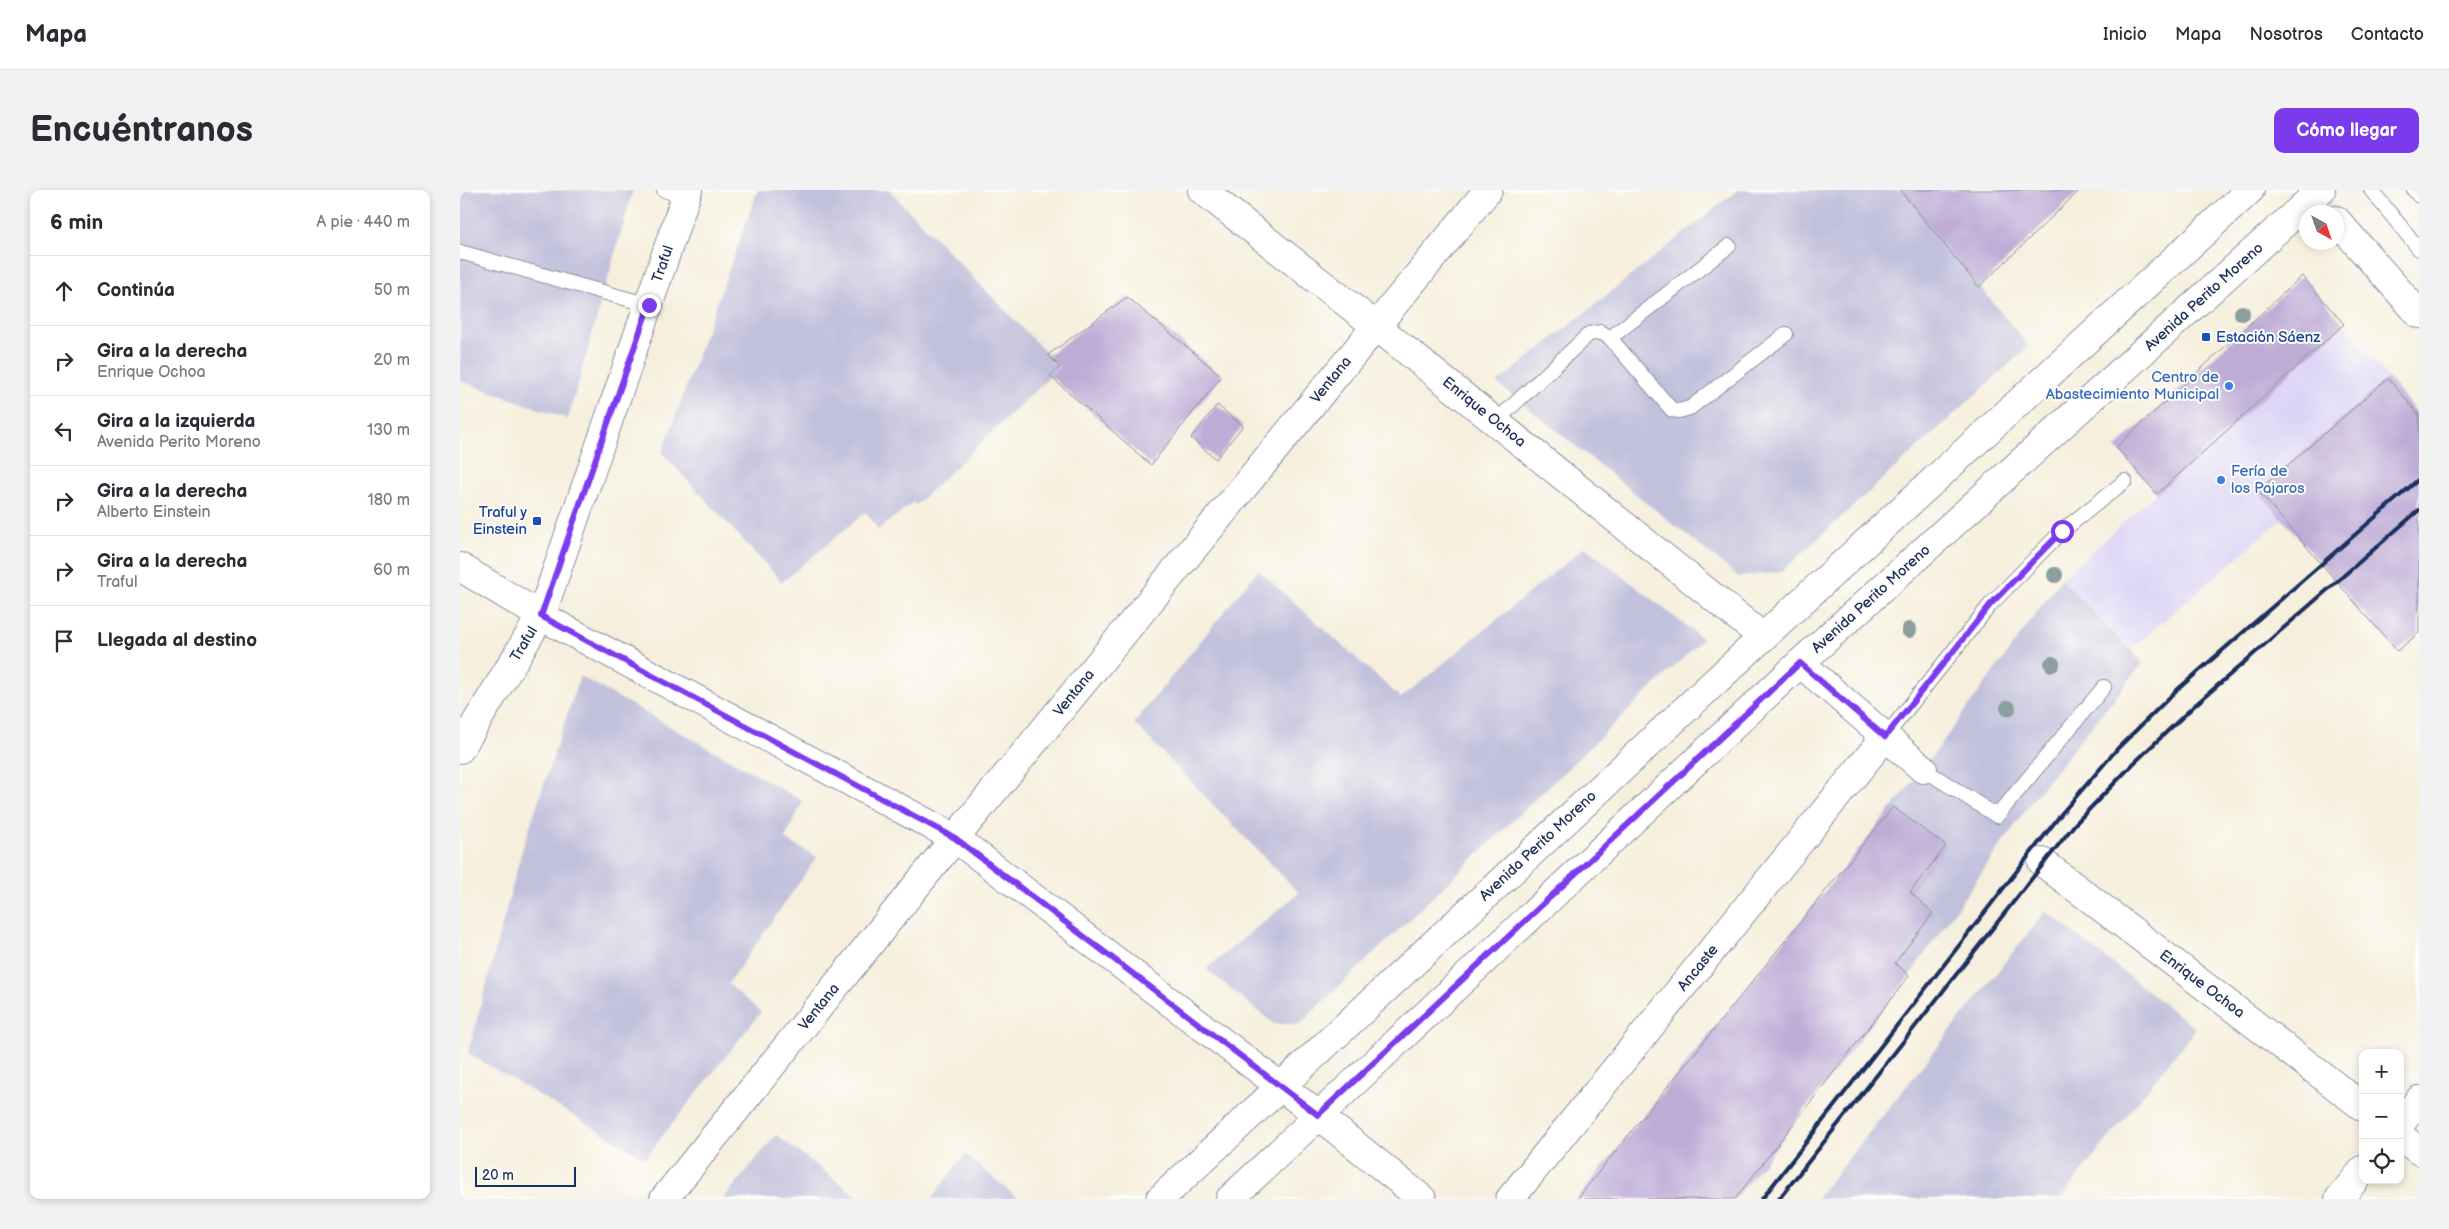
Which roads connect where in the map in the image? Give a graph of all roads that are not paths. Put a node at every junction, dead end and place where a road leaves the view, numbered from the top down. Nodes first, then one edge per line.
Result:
1 (1202, 190) edge
2 (1488, 190) edge
3 (2250, 190) edge
4 (2371, 190) edge
5 (2414, 190) edge
6 (679, 192) edge
7 (2419, 196) edge
8 (2319, 197) edge
9 (2344, 229) edge
10 (1730, 246) dead end
11 (2419, 249) edge
12 (460, 252) edge
13 (649, 305) junction
14 (2419, 314) edge
15 (1376, 326) junction
16 (1786, 334) dead end
17 (1610, 338) junction
18 (1495, 422) junction
19 (2125, 481) dead end
20 (460, 567) edge
21 (541, 616) junction
22 (1763, 637) junction
23 (1800, 663) junction
24 (2104, 687) dead end
25 (1885, 737) junction
26 (460, 749) edge
27 (1923, 770) joint
28 (955, 838) junction
29 (2042, 862) dead end
30 (1280, 1086) junction
31 (2419, 1100) edge
32 (2359, 1104) edge
33 (1318, 1115) junction
34 (2404, 1119) edge
35 (2404, 1139) edge
36 (2419, 1151) edge
37 (2359, 1175) edge
38 (664, 1199) edge
39 (1160, 1199) edge
40 (1230, 1199) edge
41 (1422, 1199) edge
42 (1510, 1199) edge
43 (2339, 1199) edge

1 - 15 street, Enrique Ochoa
2 - 15 street, Ventana
3 - 22 street, Avenida Perito Moreno
4 - 11 lane
5 - 7 lane
6 - 13 street, Traful
8 - 23 street, Avenida Perito Moreno
9 - 14 street
10 - 17 lane
12 - 13 lane
13 - 21 street, Traful
15 - 18 street, Enrique Ochoa
15 - 28 street, Ventana
16 - 17 lane
17 - 18 lane
18 - 22 street, Enrique Ochoa
19 - 25 lane
20 - 21 street
21 - 26 street, Traful
21 - 28 street
22 - 30 street, Avenida Perito Moreno
23 - 25 street
23 - 33 street, Avenida Perito Moreno
24 - 27 lane
25 - 27 street
25 - 42 street, Ancaste
28 - 30 street
28 - 38 street, Ventana
29 - 32 street, Enrique Ochoa
30 - 33 street
30 - 39 street, Avenida Perito Moreno
31 - 34 street
33 - 40 street, Avenida Perito Moreno
33 - 41 street
35 - 36 street
37 - 43 street

